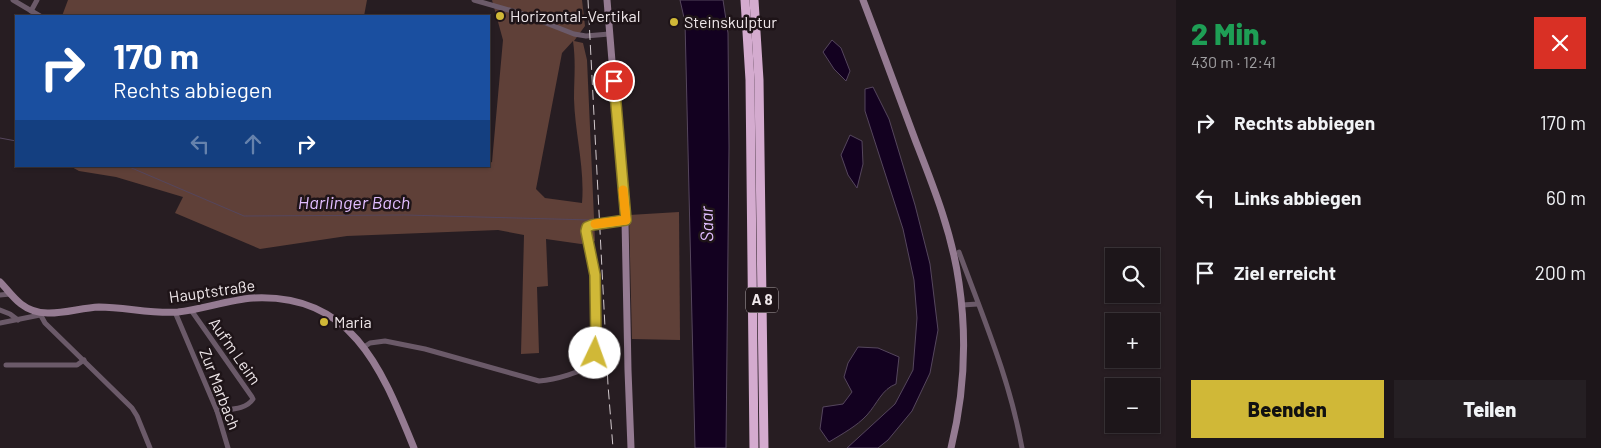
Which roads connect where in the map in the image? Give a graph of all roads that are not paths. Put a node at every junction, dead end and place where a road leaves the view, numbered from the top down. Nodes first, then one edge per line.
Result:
1 (13, 0) edge
2 (36, 0) edge
3 (474, 0) edge
4 (607, 0) edge
5 (745, 0) edge
6 (754, 0) edge
7 (862, 0) edge
8 (32, 11) junction
9 (38, 15) edge
10 (610, 34) junction
11 (756, 130) junction
12 (756, 152) junction
13 (626, 220) junction
14 (959, 252) dead end
15 (0, 282) edge
16 (0, 294) edge
17 (10, 294) junction
18 (978, 304) junction
19 (962, 305) junction
20 (0, 310) edge
21 (191, 310) junction
22 (175, 312) junction
23 (39, 314) junction
24 (18, 320) junction
25 (0, 323) edge
26 (364, 347) junction
27 (84, 360) junction
28 (6, 365) dead end
29 (217, 411) junction
30 (150, 448) edge
31 (228, 448) edge
32 (414, 448) edge
33 (631, 448) edge
34 (754, 448) edge
35 (764, 448) edge
36 (951, 448) edge
37 (1022, 448) edge

1 - 8 street
2 - 8 street
3 - 10 street
4 - 10 main road
5 - 11 highway, A 8
6 - 11 highway, A 8
7 - 19 main road
8 - 9 street
10 - 13 main road
11 - 12 highway, A 8
12 - 34 highway, A 8
12 - 35 highway, A 8
13 - 26 street
13 - 33 main road
14 - 18 street
15 - 17 main road, Hauptstraße
16 - 17 street
17 - 23 main road, Hauptstraße
18 - 19 street
18 - 37 street
19 - 36 main road
20 - 24 street
21 - 22 main road, Hauptstraße
21 - 26 main road, Hauptstraße
21 - 29 street, Auf'm Leim
22 - 23 main road, Hauptstraße
22 - 29 street, Zur Marbach
23 - 24 street
23 - 27 street
24 - 25 street
26 - 32 main road, Hauptstraße
27 - 28 street
27 - 30 street
29 - 31 street, Zur Marbach

